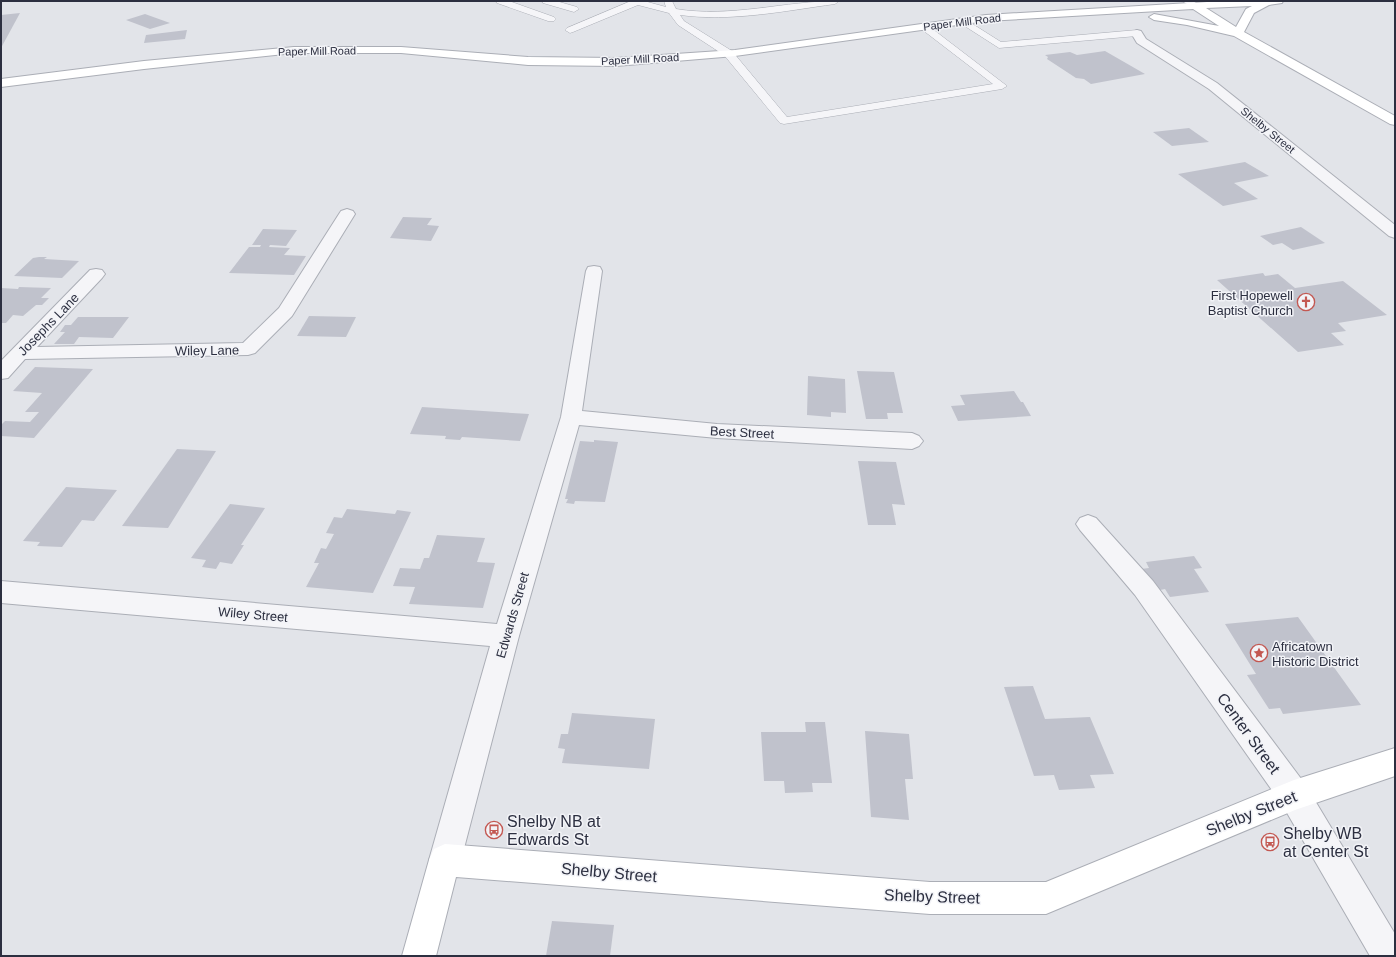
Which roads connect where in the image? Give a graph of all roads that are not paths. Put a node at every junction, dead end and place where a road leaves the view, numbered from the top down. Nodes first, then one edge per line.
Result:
1 (500, 1) edge
2 (546, 1) edge
3 (668, 1) edge
4 (835, 1) edge
5 (1278, 1) edge
6 (636, 2) edge
7 (1266, 2) edge
8 (1190, 3) edge
9 (574, 10) dead end
10 (1090, 11) junction
11 (673, 12) junction
12 (551, 19) dead end
13 (964, 21) junction
14 (923, 26) junction
15 (570, 30) dead end
16 (1137, 33) joint
17 (1238, 33) junction
18 (728, 53) junction
19 (1, 83) edge
20 (1395, 121) edge
21 (347, 214) dead end
22 (1395, 234) edge
23 (594, 271) dead end
24 (96, 274) dead end
25 (21, 353) junction
26 (1, 373) edge
27 (571, 417) junction
28 (912, 441) dead end
29 (1088, 524) dead end
30 (1, 592) edge
31 (506, 636) junction
32 (1395, 762) edge
33 (1294, 795) junction
34 (445, 860) junction
35 (419, 956) edge
36 (1389, 956) edge

1 - 12 lane
2 - 9 lane
3 - 11 lane
4 - 11 lane
5 - 7 street, Paper Mill Road
6 - 11 lane
6 - 15 lane
7 - 8 street, Paper Mill Road
7 - 17 street
8 - 10 street, Paper Mill Road
8 - 17 street
10 - 13 street, Paper Mill Road
10 - 17 street
11 - 18 lane
13 - 14 street, Paper Mill Road
13 - 16 lane
14 - 18 street, Paper Mill Road
14 - 18 lane
16 - 22 street, Shelby Street
17 - 20 street
18 - 19 street, Paper Mill Road
21 - 25 street, Wiley Lane
23 - 27 street, Edwards Street
24 - 25 street, Josephs Lane
25 - 26 street, Josephs Lane
27 - 28 street, Best Street
27 - 31 street, Edwards Street
29 - 33 street, Center Street
30 - 31 street, Wiley Street
31 - 34 street, Edwards Street
32 - 33 street, Shelby Street
33 - 34 street, Shelby Street
33 - 36 street, Center Street
34 - 35 street, Edwards Street

